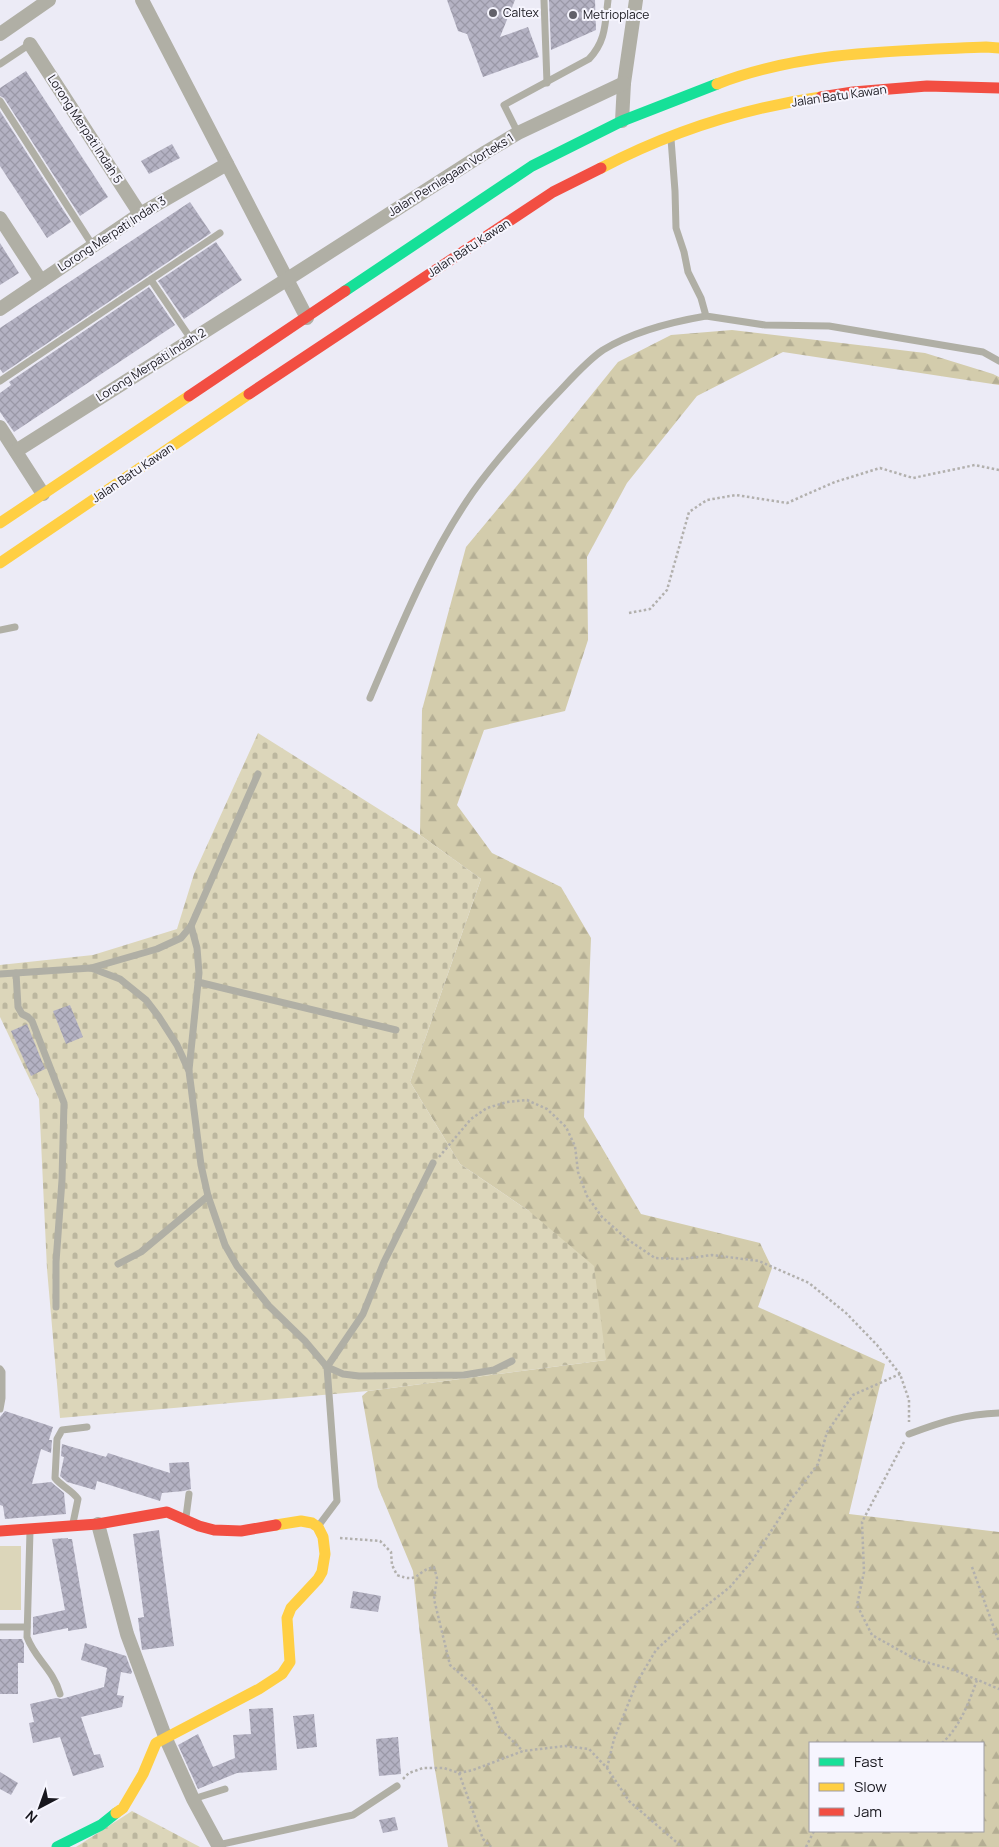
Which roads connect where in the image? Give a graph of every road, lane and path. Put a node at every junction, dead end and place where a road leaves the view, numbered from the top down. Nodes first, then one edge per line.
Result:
1 (49, 0) edge
2 (142, 0) edge
3 (544, 0) edge
4 (608, 0) edge
5 (636, 0) edge
6 (0, 34) edge
7 (30, 44) joint
8 (999, 48) edge
9 (0, 64) edge
10 (547, 83) junction
11 (624, 84) junction
12 (999, 88) edge
13 (0, 101) edge
14 (621, 127) junction
15 (695, 127) junction
16 (634, 132) dead end
17 (518, 133) junction
18 (646, 133) dead end
19 (670, 136) junction
20 (609, 151) dead end
21 (227, 164) junction
22 (553, 192) junction
23 (140, 214) junction
24 (0, 218) edge
25 (220, 233) dead end
26 (93, 246) junction
27 (151, 280) junction
28 (286, 280) junction
29 (41, 281) junction
30 (0, 309) edge
31 (706, 316) junction
32 (307, 318) junction
33 (191, 339) junction
34 (999, 361) edge
35 (0, 381) edge
36 (0, 427) edge
37 (16, 451) junction
38 (999, 470) edge
39 (43, 494) junction
40 (0, 523) edge
41 (0, 563) edge
42 (629, 613) dead end
43 (15, 627) dead end
44 (0, 630) edge
45 (370, 698) dead end
46 (258, 774) dead end
47 (191, 926) junction
48 (91, 968) junction
49 (16, 973) junction
50 (0, 974) edge
51 (198, 982) junction
52 (396, 1030) dead end
53 (189, 1071) junction
54 (433, 1163) joint
55 (208, 1196) junction
56 (118, 1264) dead end
57 (56, 1306) dead end
58 (512, 1361) dead end
59 (327, 1367) junction
60 (0, 1369) edge
61 (900, 1374) junction
62 (0, 1408) edge
63 (999, 1413) edge
64 (87, 1428) dead end
65 (909, 1434) junction
66 (189, 1494) dead end
67 (185, 1520) junction
68 (98, 1524) junction
69 (73, 1526) junction
70 (30, 1528) junction
71 (0, 1531) edge
72 (320, 1532) junction
73 (972, 1568) dead end
74 (0, 1627) edge
75 (27, 1627) junction
76 (999, 1642) edge
77 (977, 1680) junction
78 (999, 1689) edge
79 (60, 1694) dead end
80 (166, 1739) junction
81 (943, 1742) edge
82 (523, 1751) junction
83 (607, 1768) junction
84 (458, 1773) junction
85 (397, 1786) joint
86 (224, 1789) dead end
87 (193, 1799) junction
88 (814, 1832) edge
89 (218, 1846) edge
90 (57, 1847) edge
91 (491, 1847) edge
92 (682, 1847) edge
93 (806, 1847) edge

1 - 6 street
2 - 21 street
3 - 10 lane
4 - 10 lane
5 - 11 street
7 - 9 lane
7 - 23 street, Lorong Merpati Indah 5
8 - 14 main road
10 - 17 lane
11 - 14 street
11 - 17 street, Jalan Perniagaan Vorteks 1
12 - 15 main road, Jalan Batu Kawan
13 - 26 lane
14 - 16 main road
14 - 32 main road
15 - 18 main road
15 - 19 main road, Jalan Batu Kawan
17 - 28 street, Jalan Perniagaan Vorteks 1
19 - 22 main road, Jalan Batu Kawan
19 - 31 lane
20 - 22 main road
21 - 23 street, Lorong Merpati Indah 3
21 - 28 street
22 - 41 main road, Jalan Batu Kawan
23 - 26 street, Lorong Merpati Indah 3
24 - 29 street
25 - 27 lane
26 - 29 street, Lorong Merpati Indah 3
27 - 33 lane
27 - 35 lane
28 - 32 street
28 - 33 street, Lorong Merpati Indah 2
29 - 30 street, Lorong Merpati Indah 3
31 - 34 lane
31 - 45 lane
32 - 39 main road
33 - 37 street, Lorong Merpati Indah 2
36 - 37 street
37 - 39 street
38 - 42 path
39 - 40 main road
43 - 44 lane
46 - 47 lane
47 - 48 lane
47 - 51 lane
48 - 49 lane
48 - 53 lane
49 - 50 lane
49 - 57 lane
51 - 52 lane
51 - 53 lane
53 - 55 lane
54 - 59 lane
54 - 61 path
55 - 56 lane
55 - 59 lane
58 - 59 lane
59 - 72 lane
60 - 62 lane
61 - 65 path
61 - 83 path
63 - 65 lane
64 - 69 lane
65 - 77 path
66 - 67 lane
67 - 68 main road
67 - 72 main road
68 - 69 main road
68 - 80 street
69 - 70 main road
70 - 71 main road
70 - 75 lane
72 - 80 main road
72 - 82 path
73 - 76 path
74 - 75 lane
75 - 79 lane
77 - 78 path
77 - 81 path
80 - 87 street
80 - 90 main road
82 - 83 path
82 - 84 path
83 - 92 path
84 - 85 path
84 - 91 path
85 - 89 lane
86 - 87 lane
87 - 89 street
88 - 93 path

